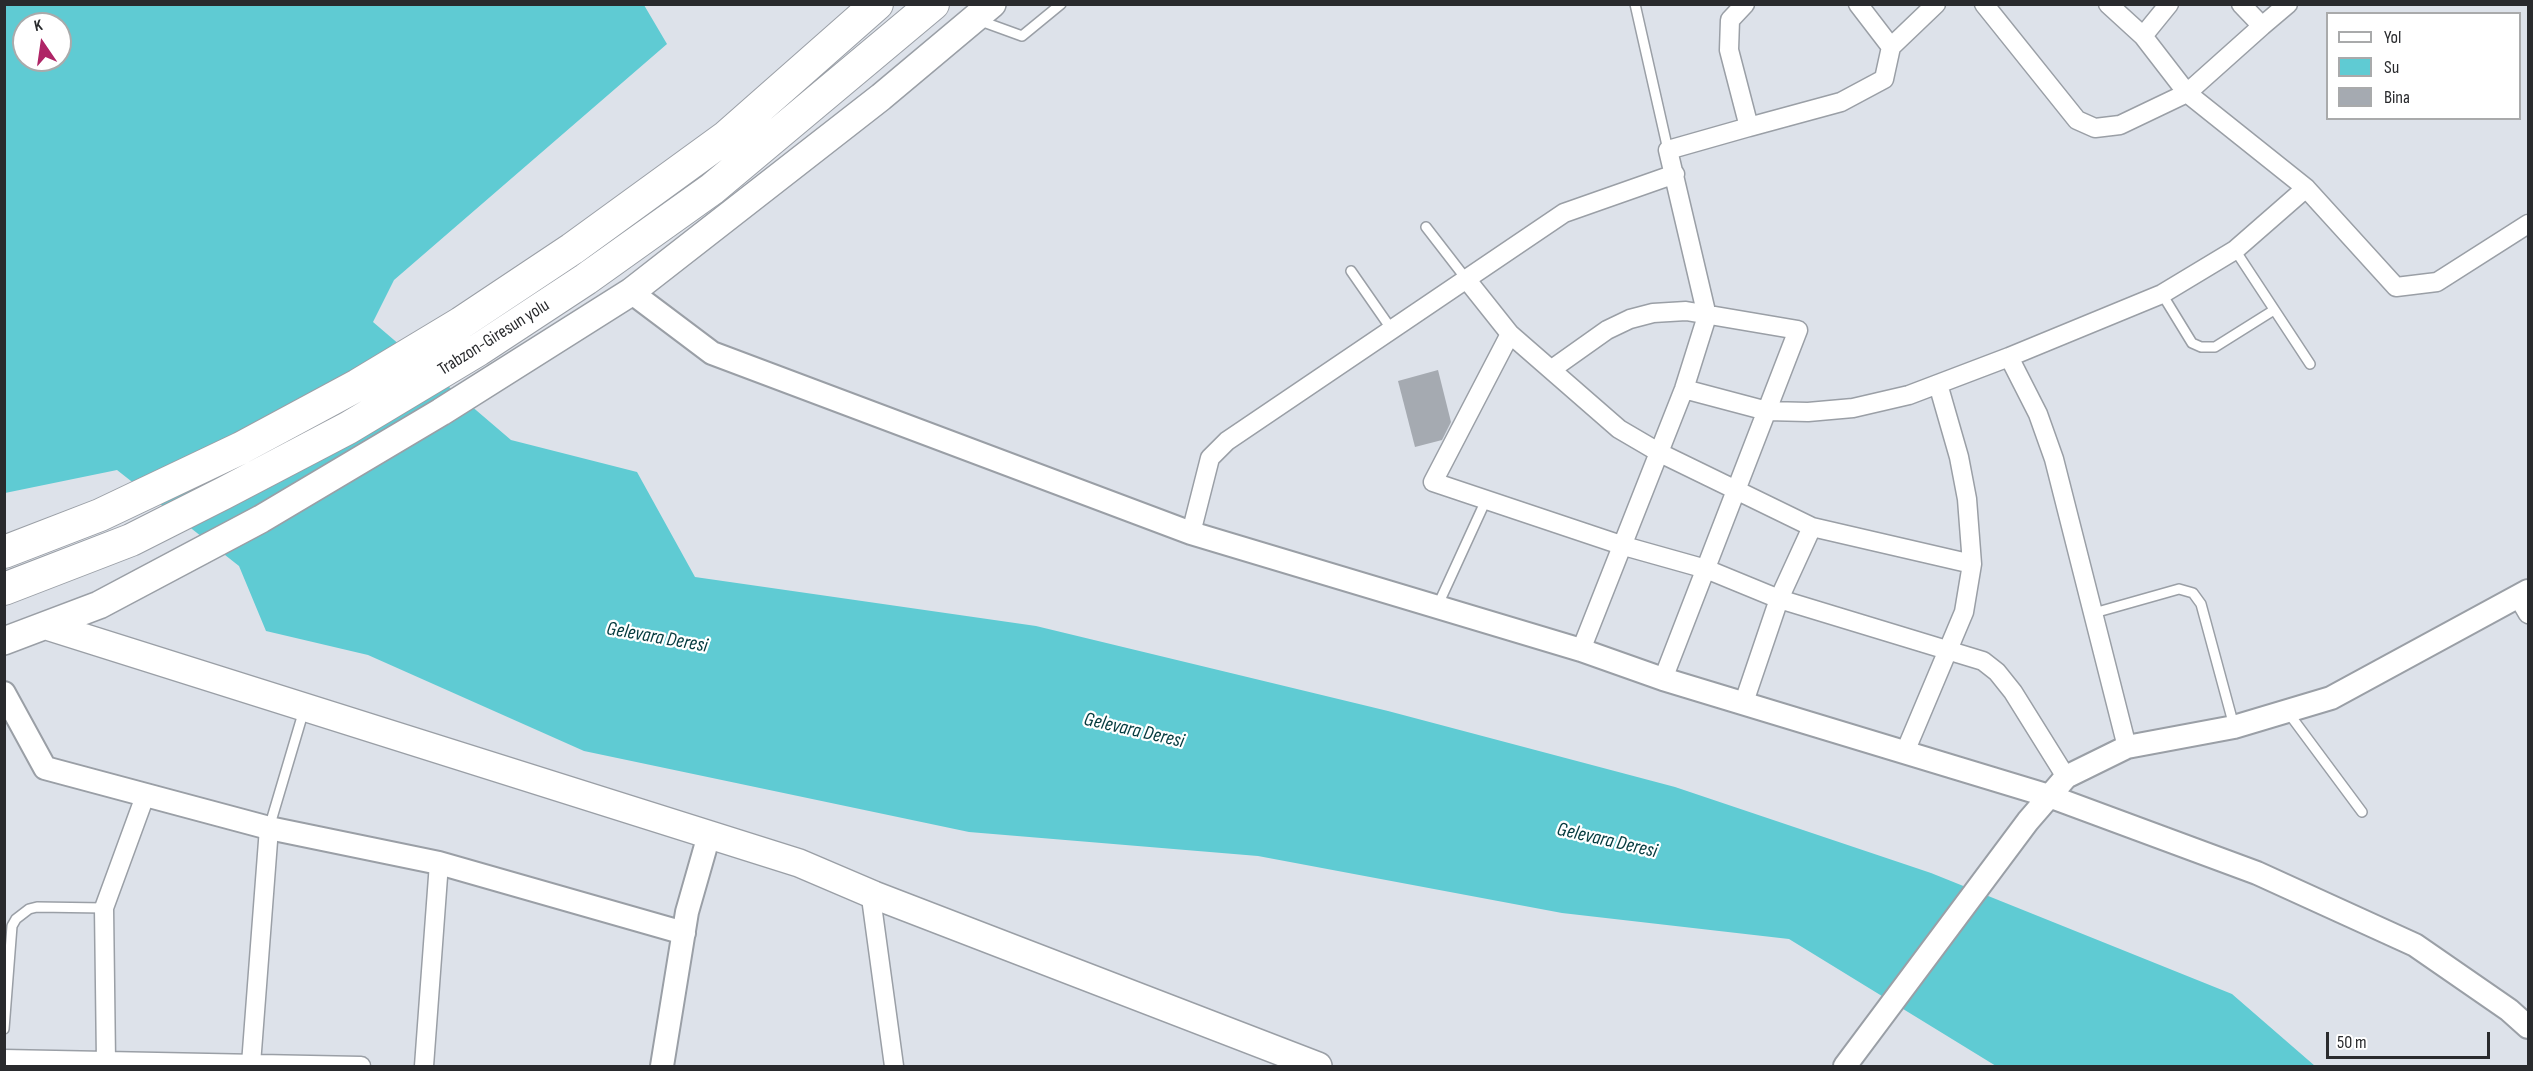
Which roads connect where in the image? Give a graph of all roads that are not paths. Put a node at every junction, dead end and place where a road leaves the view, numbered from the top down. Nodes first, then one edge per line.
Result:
1 (878, 4) edge
2 (933, 4) edge
3 (1062, 4) edge
4 (1635, 4) edge
5 (1745, 4) edge
6 (1858, 4) edge
7 (1936, 4) edge
8 (1984, 4) edge
9 (2108, 4) edge
10 (2169, 4) edge
11 (2241, 4) edge
12 (2288, 4) edge
13 (984, 12) edge
14 (2262, 26) junction
15 (2143, 36) junction
16 (1891, 47) junction
17 (2187, 93) junction
18 (1749, 127) junction
19 (1668, 150) junction
20 (1675, 174) junction
21 (2306, 188) junction
22 (2529, 224) edge
23 (1426, 226) dead end
24 (2235, 250) junction
25 (1351, 271) dead end
26 (1467, 280) junction
27 (631, 292) junction
28 (2162, 294) junction
29 (2274, 310) junction
30 (1707, 316) junction
31 (1392, 330) junction
32 (1510, 334) junction
33 (2009, 357) junction
34 (2310, 364) dead end
35 (1552, 369) junction
36 (1938, 384) junction
37 (1684, 389) junction
38 (1767, 411) junction
39 (1660, 453) junction
40 (1738, 489) junction
41 (1486, 500) junction
42 (1812, 527) junction
43 (1191, 533) junction
44 (1624, 546) junction
45 (4, 552) edge
46 (1972, 564) junction
47 (1706, 569) junction
48 (4, 589) edge
49 (1779, 599) junction
50 (2525, 601) edge
51 (1437, 607) junction
52 (2094, 613) junction
53 (47, 626) junction
54 (4, 641) edge
55 (1581, 650) junction
56 (1948, 650) junction
57 (1663, 679) junction
58 (4, 693) edge
59 (1744, 702) junction
60 (305, 707) junction
61 (2287, 711) junction
62 (2234, 727) junction
63 (2127, 747) junction
64 (1905, 752) junction
65 (2066, 777) junction
66 (145, 796) junction
67 (2049, 796) junction
68 (2362, 812) dead end
69 (269, 828) junction
70 (709, 835) junction
71 (439, 863) junction
72 (874, 895) junction
73 (104, 908) junction
74 (684, 933) junction
75 (2529, 1027) edge
76 (4, 1029) edge
77 (4, 1059) edge
78 (106, 1061) junction
79 (250, 1064) junction
80 (287, 1066) edge
81 (361, 1066) edge
82 (424, 1066) edge
83 (662, 1066) edge
84 (894, 1066) edge
85 (1318, 1066) edge
86 (1845, 1066) edge

1 - 45 highway, Trabzon-Giresun yolu
2 - 48 highway, Trabzon-Giresun yolu
3 - 13 lane
4 - 19 lane
5 - 18 street
6 - 16 street
7 - 16 street
8 - 17 street
9 - 15 street
10 - 15 street
11 - 14 street
12 - 14 street
13 - 27 main road
14 - 17 street
15 - 17 street
16 - 18 street
17 - 21 street
18 - 19 street
19 - 20 street
20 - 26 street
20 - 30 street
21 - 22 street
21 - 24 street
23 - 26 lane
24 - 28 street
24 - 29 lane
25 - 31 lane
26 - 31 street
26 - 32 street
27 - 43 street
27 - 53 main road
28 - 29 lane
28 - 33 street
29 - 34 lane
30 - 35 street
30 - 37 street
30 - 38 street
31 - 43 street
32 - 35 street
32 - 41 street
33 - 36 street
33 - 52 street
35 - 39 street
36 - 38 street
36 - 46 street
37 - 38 street
37 - 39 street
38 - 40 street
39 - 40 street
39 - 44 street
40 - 42 street
40 - 47 street
41 - 44 street
41 - 51 lane
42 - 46 street
42 - 49 street
43 - 51 street
44 - 47 street
44 - 55 street
46 - 56 street
47 - 49 street
47 - 57 street
49 - 56 street
49 - 59 street
50 - 61 street
51 - 55 street
52 - 62 lane
52 - 63 street
53 - 54 main road
53 - 60 main road
55 - 57 street
56 - 64 street
56 - 65 street
57 - 59 street
58 - 66 street
59 - 64 street
60 - 69 lane
60 - 70 main road
61 - 62 street
61 - 68 lane
62 - 63 street
63 - 65 street
64 - 67 street
65 - 67 street
66 - 69 street
66 - 73 street
67 - 75 street
67 - 86 street
69 - 71 street
69 - 79 street
70 - 72 main road
70 - 74 street
71 - 74 street
71 - 82 street
72 - 84 street
72 - 85 main road
73 - 76 lane
73 - 78 street
74 - 83 street
77 - 78 street
78 - 79 street
79 - 80 street
80 - 81 street

